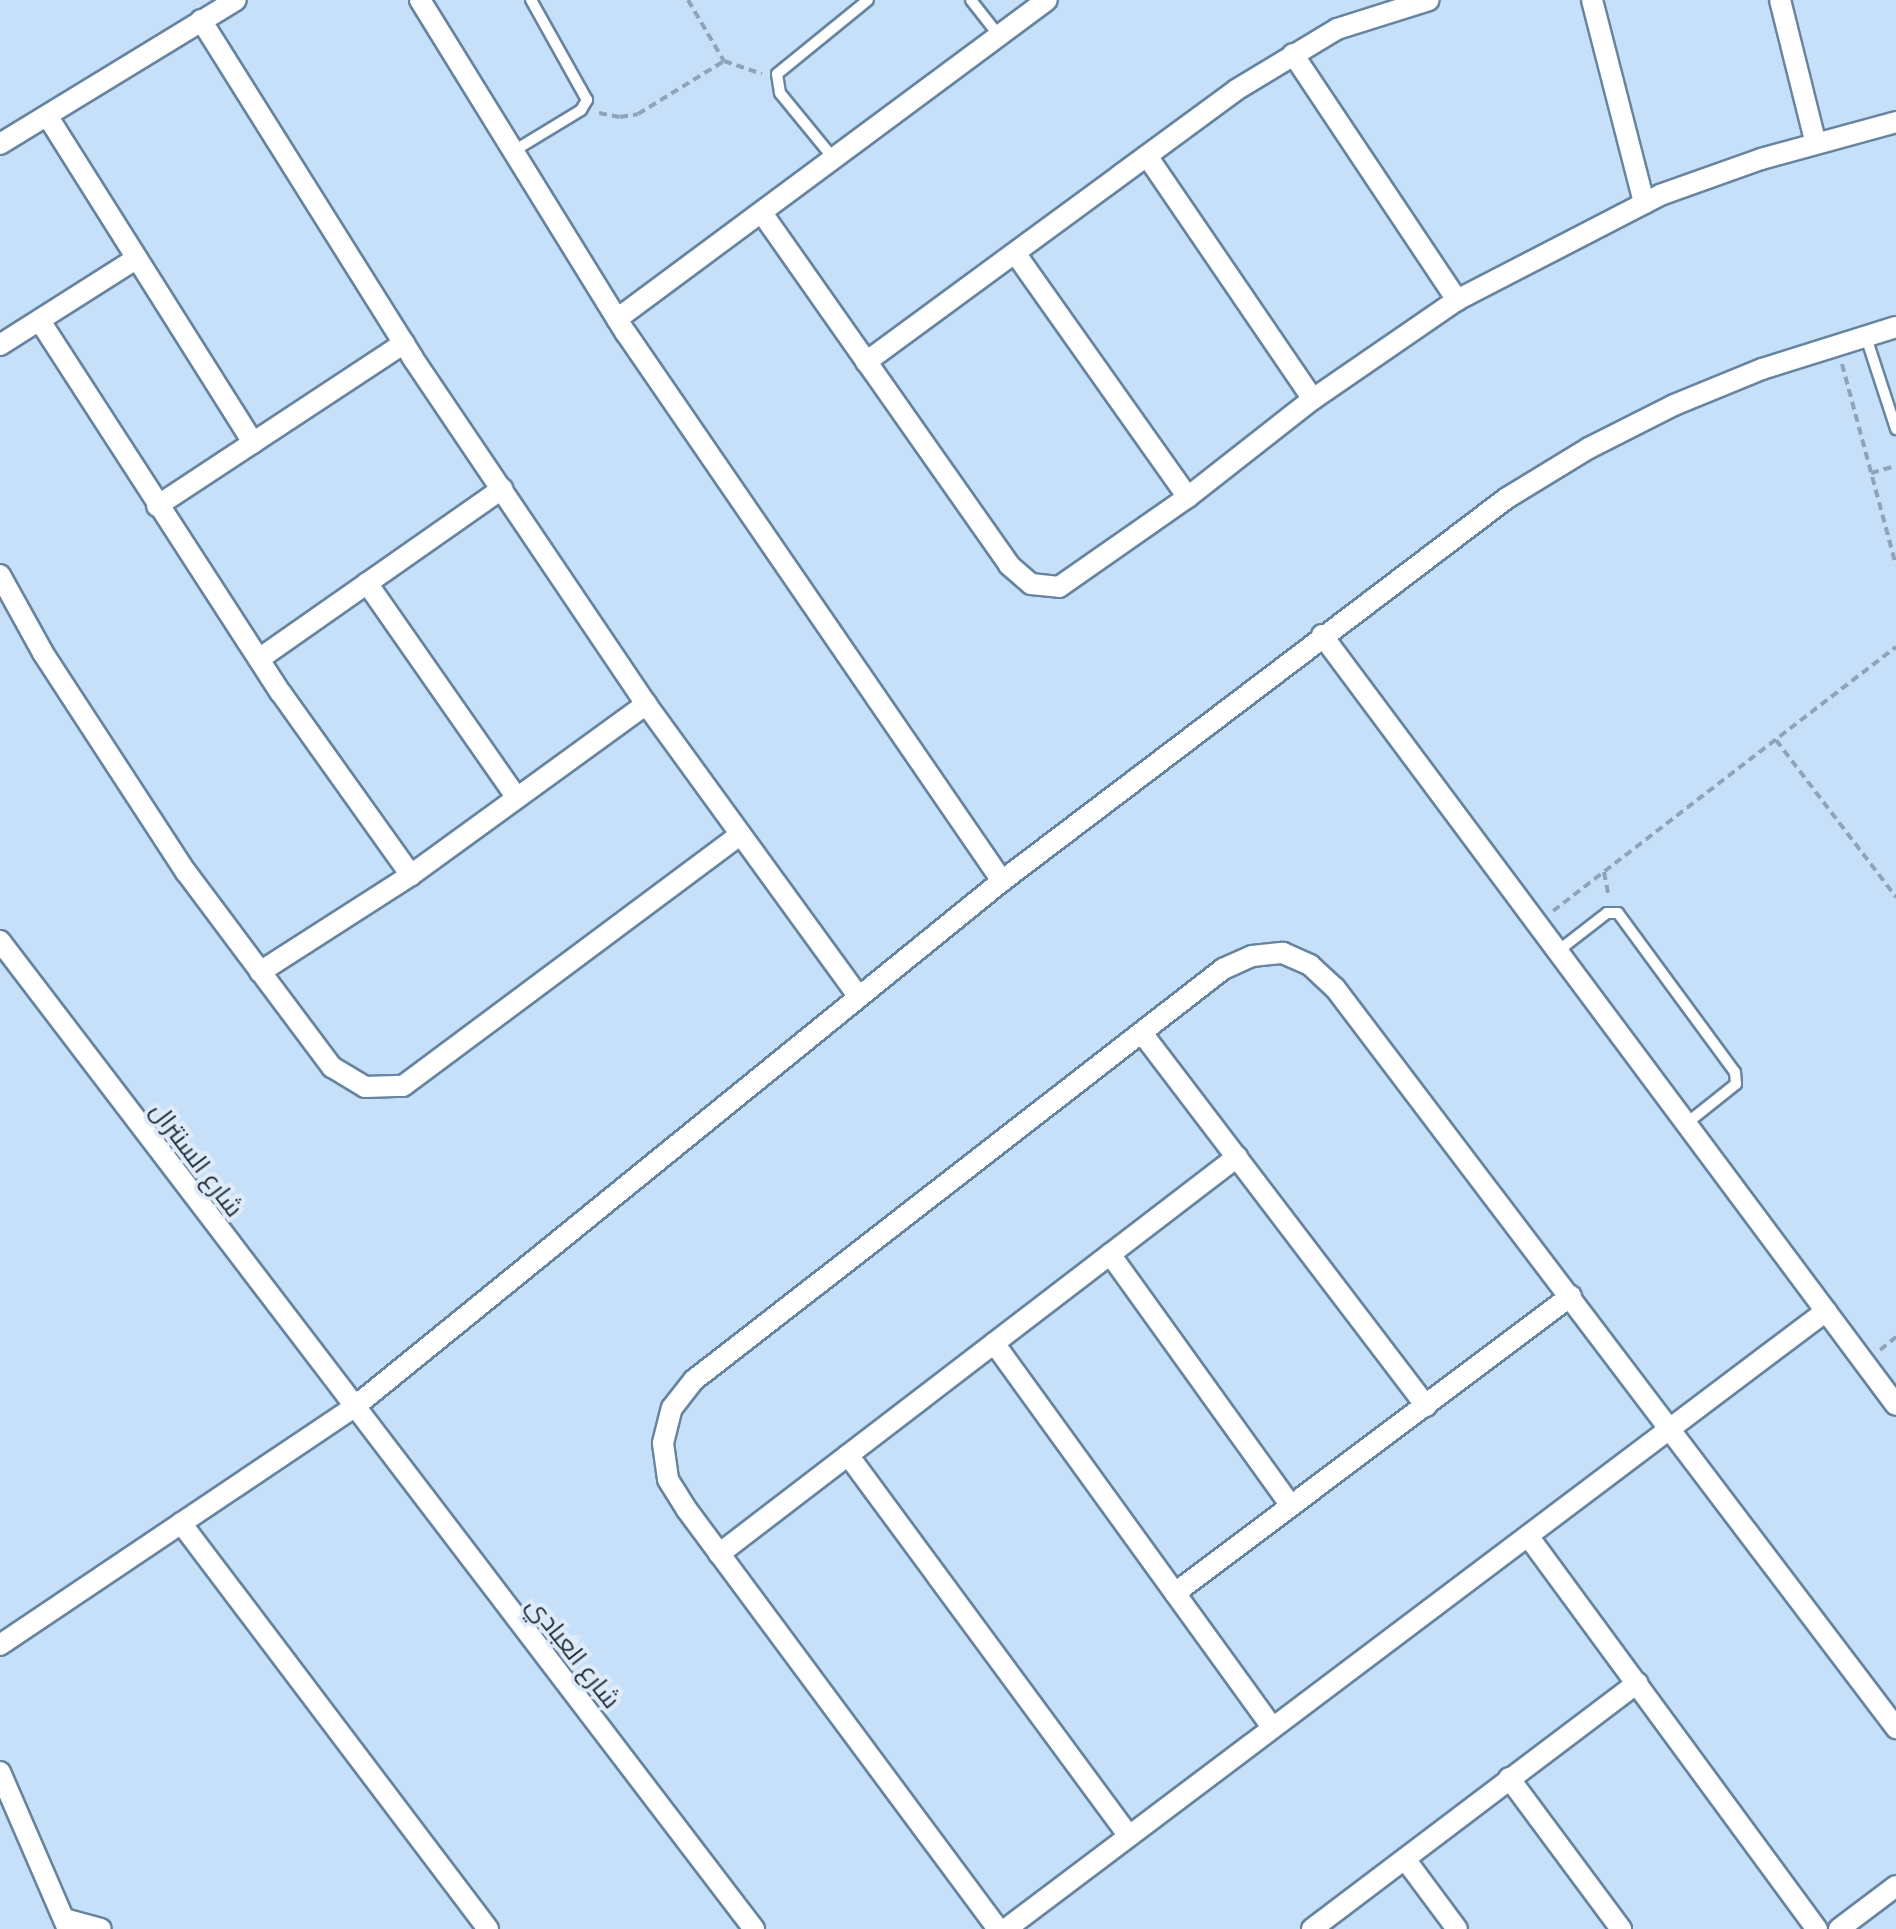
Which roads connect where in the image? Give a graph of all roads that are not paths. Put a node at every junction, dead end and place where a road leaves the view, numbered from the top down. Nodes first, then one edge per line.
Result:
1 (236, 0) edge
2 (420, 0) edge
3 (530, 0) edge
4 (868, 0) edge
5 (971, 0) edge
6 (1048, 0) edge
7 (1428, 0) edge
8 (1592, 0) edge
9 (1780, 0) edge
10 (202, 20) junction
11 (1000, 36) junction
12 (1294, 54) junction
13 (48, 117) junction
14 (1896, 122) edge
15 (0, 144) edge
16 (1816, 144) junction
17 (512, 152) junction
18 (1147, 156) junction
19 (835, 160) junction
20 (1644, 202) junction
21 (762, 213) junction
22 (1015, 253) junction
23 (137, 258) junction
24 (1457, 300) junction
25 (617, 320) junction
26 (40, 321) junction
27 (1896, 328) edge
28 (1866, 336) junction
29 (404, 343) junction
30 (0, 345) edge
31 (866, 362) junction
32 (1896, 380) edge
33 (1880, 385) junction
34 (1313, 399) junction
35 (1896, 430) edge
36 (253, 443) junction
37 (502, 489) junction
38 (1188, 497) junction
39 (157, 506) junction
40 (0, 575) edge
41 (367, 583) junction
42 (1322, 635) junction
43 (259, 659) junction
44 (646, 704) junction
45 (517, 798) junction
46 (740, 835) junction
47 (411, 875) junction
48 (1002, 881) junction
49 (0, 941) edge
50 (1558, 951) junction
51 (260, 972) junction
52 (859, 997) junction
53 (1142, 1033) junction
54 (1686, 1123) junction
55 (1237, 1157) junction
56 (1110, 1254) junction
57 (1571, 1296) junction
58 (1826, 1310) junction
59 (994, 1343) junction
60 (1893, 1395) edge
61 (1426, 1406) junction
62 (353, 1408) junction
63 (1671, 1428) junction
64 (848, 1455) junction
65 (1292, 1506) junction
66 (181, 1524) junction
67 (1528, 1536) junction
68 (719, 1554) junction
69 (1175, 1593) junction
70 (0, 1645) edge
71 (1637, 1684) junction
72 (1272, 1728) junction
73 (1896, 1728) edge
74 (0, 1772) edge
75 (1510, 1778) junction
76 (1129, 1836) junction
77 (1405, 1860) junction
78 (1896, 1886) edge
79 (66, 1924) edge
80 (101, 1929) edge
81 (488, 1929) edge
82 (754, 1929) edge
83 (998, 1929) edge
84 (1006, 1929) edge
85 (1312, 1929) edge
86 (1457, 1929) edge
87 (1621, 1929) edge
88 (1816, 1929) edge
89 (1839, 1929) edge

1 - 10 street
2 - 17 street
3 - 17 lane
4 - 19 lane
5 - 11 lane
6 - 11 street
7 - 12 street
8 - 20 street
9 - 16 street
10 - 13 street
10 - 29 street
11 - 19 street
12 - 18 street
12 - 24 street
13 - 15 street
13 - 23 street
14 - 16 street
16 - 20 street
17 - 25 street
18 - 22 street
18 - 34 street
19 - 21 street
20 - 24 street
21 - 25 street
21 - 31 street
22 - 31 street
22 - 38 street
23 - 26 street
23 - 36 street
24 - 34 street
25 - 48 street
26 - 30 street
26 - 39 street
27 - 28 street
28 - 33 lane
28 - 42 street
29 - 36 street
29 - 37 street
31 - 38 street
32 - 33 lane
33 - 35 lane
34 - 38 street
36 - 39 street
37 - 41 street
37 - 44 street
39 - 43 street
40 - 51 street
41 - 43 street
41 - 45 street
42 - 48 street
42 - 50 street
43 - 47 street
44 - 45 street
44 - 46 street
45 - 47 street
46 - 51 street
46 - 52 street
47 - 51 street
48 - 52 street
49 - 62 street, شارع السنترال
50 - 54 street
50 - 54 lane
52 - 62 street
53 - 55 street
53 - 57 street
53 - 68 street
54 - 58 street
55 - 56 street
55 - 61 street
56 - 59 street
56 - 65 street
57 - 61 street
57 - 63 street
58 - 60 street
58 - 63 street
59 - 64 street
59 - 69 street
61 - 65 street
62 - 66 street
62 - 82 street, شارع العبادي
63 - 67 street
63 - 73 street
64 - 68 street
64 - 76 street
65 - 69 street
66 - 70 street
66 - 81 street
67 - 71 street
67 - 72 street
68 - 83 street
69 - 72 street
71 - 75 street
71 - 88 street
72 - 76 street
74 - 79 street
75 - 77 street
75 - 87 street
76 - 84 street
77 - 85 street
77 - 86 street
78 - 89 street
79 - 80 street

